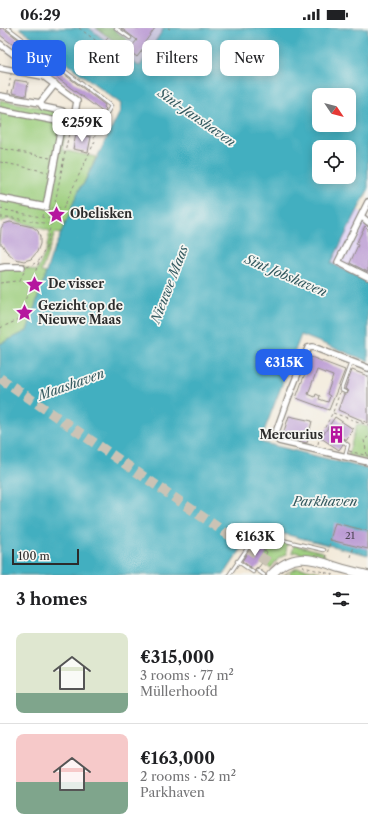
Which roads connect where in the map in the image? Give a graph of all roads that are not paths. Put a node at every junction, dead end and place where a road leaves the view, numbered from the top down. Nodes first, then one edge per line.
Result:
1 (8, 28) edge
2 (116, 28) edge
3 (130, 38) dead end
4 (0, 44) edge
5 (12, 53) edge
6 (0, 68) edge
7 (12, 70) edge
8 (44, 76) edge
9 (55, 84) junction
10 (0, 96) edge
11 (40, 104) junction
12 (2, 110) edge
13 (105, 116) road end
14 (62, 119) junction
15 (73, 124) road end
16 (0, 198) edge
17 (368, 202) edge
18 (361, 216) junction
19 (368, 222) edge
20 (25, 267) road end
21 (0, 268) edge
22 (368, 277) edge
23 (352, 362) junction
24 (368, 368) edge
25 (345, 392) dead end
26 (343, 441) dead end
27 (345, 456) junction
28 (368, 462) edge
29 (324, 550) dead end
30 (238, 561) junction
31 (335, 566) junction
32 (257, 570) dead end
33 (253, 572) dead end
34 (368, 574) edge
35 (228, 575) edge
36 (264, 575) edge
37 (271, 575) edge
38 (277, 575) edge

1 - 13 lane
2 - 3 lane
4 - 5 street
6 - 7 street
8 - 9 street
9 - 11 street
9 - 15 street
10 - 11 street
11 - 14 street
12 - 14 street
14 - 16 street
17 - 18 street
18 - 19 street
18 - 22 street
20 - 21 street
23 - 24 street
23 - 25 lane
23 - 27 street
26 - 27 lane
27 - 28 street
29 - 30 lane
30 - 33 lane
30 - 35 lane
31 - 34 street
31 - 37 street
31 - 38 street
32 - 36 lane

